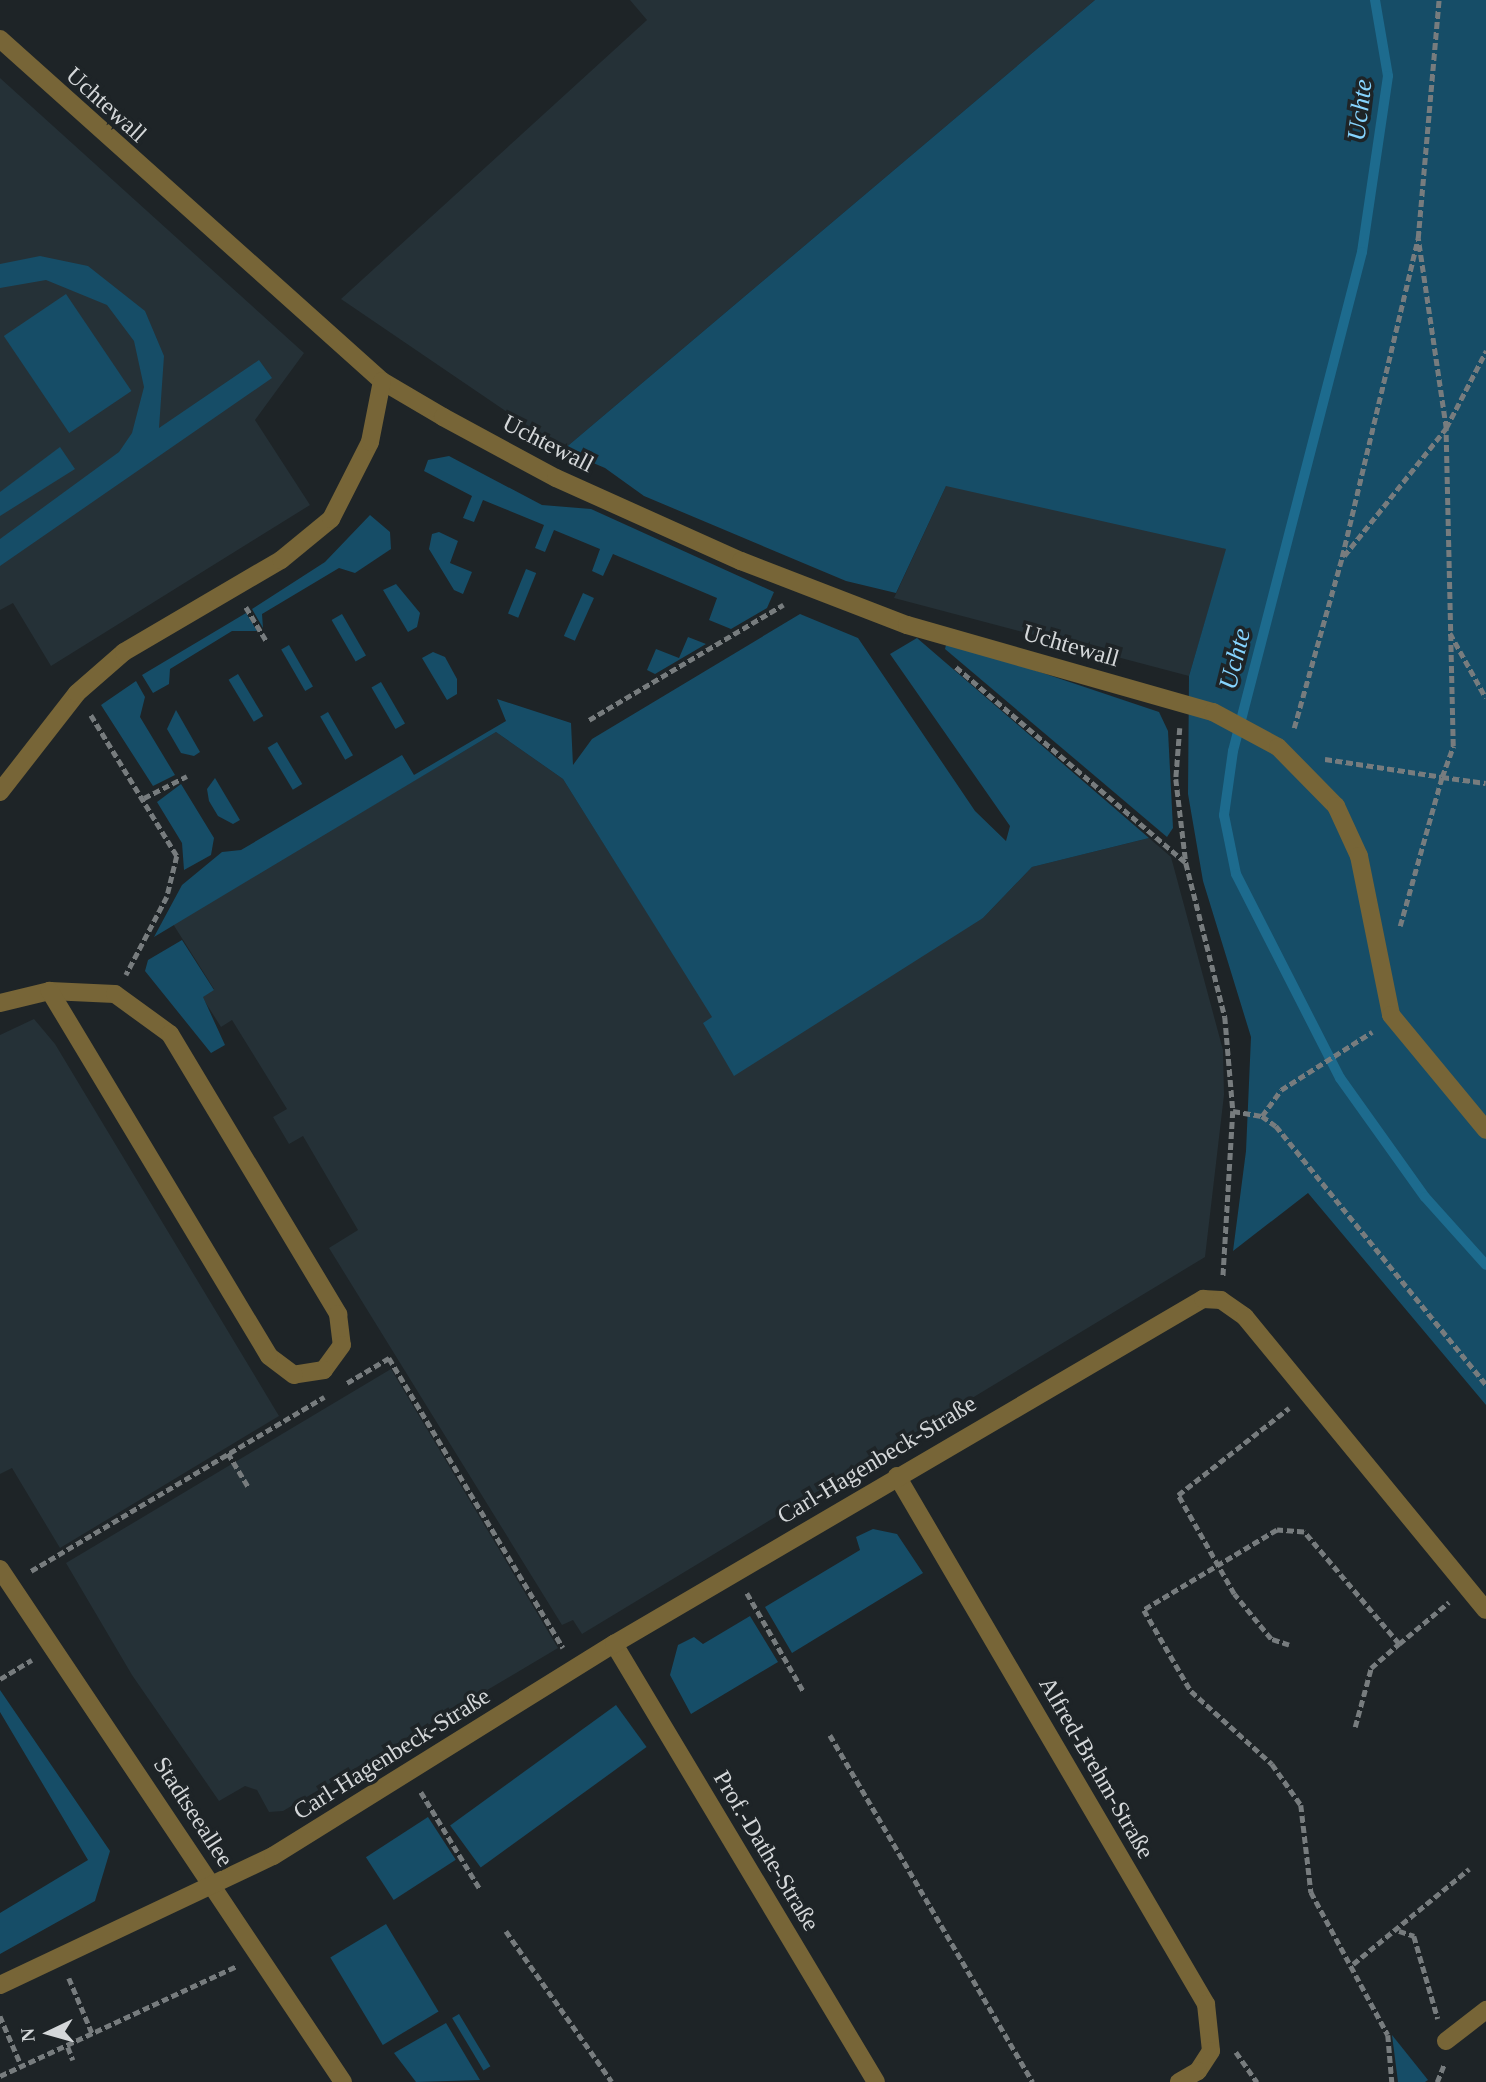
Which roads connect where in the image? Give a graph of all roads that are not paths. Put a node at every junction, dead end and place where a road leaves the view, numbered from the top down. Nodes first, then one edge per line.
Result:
1 (0, 39) edge
2 (382, 381) junction
3 (0, 793) edge
4 (50, 991) junction
5 (0, 1003) edge
6 (1486, 1130) edge
7 (897, 1476) junction
8 (5, 1577) edge
9 (1486, 1610) edge
10 (614, 1644) junction
11 (211, 1885) junction
12 (0, 1985) edge
13 (1486, 2010) edge
14 (1446, 2041) road end
15 (343, 2082) edge
16 (876, 2082) edge
17 (1180, 2082) edge

1 - 2 street, Uchtewall
2 - 3 street
2 - 6 street, Uchtewall
4 - 4 street
4 - 5 street
7 - 9 street, Carl-Hagenbeck-Straße
7 - 10 street, Carl-Hagenbeck-Straße
7 - 17 street, Alfred-Brehm-Straße
8 - 11 street, Stadtseeallee
10 - 11 street, Carl-Hagenbeck-Straße
10 - 16 street, Prof.-Dathe-Straße
11 - 12 street, Carl-Hagenbeck-Straße
11 - 15 street, Stadtseeallee
13 - 14 street

